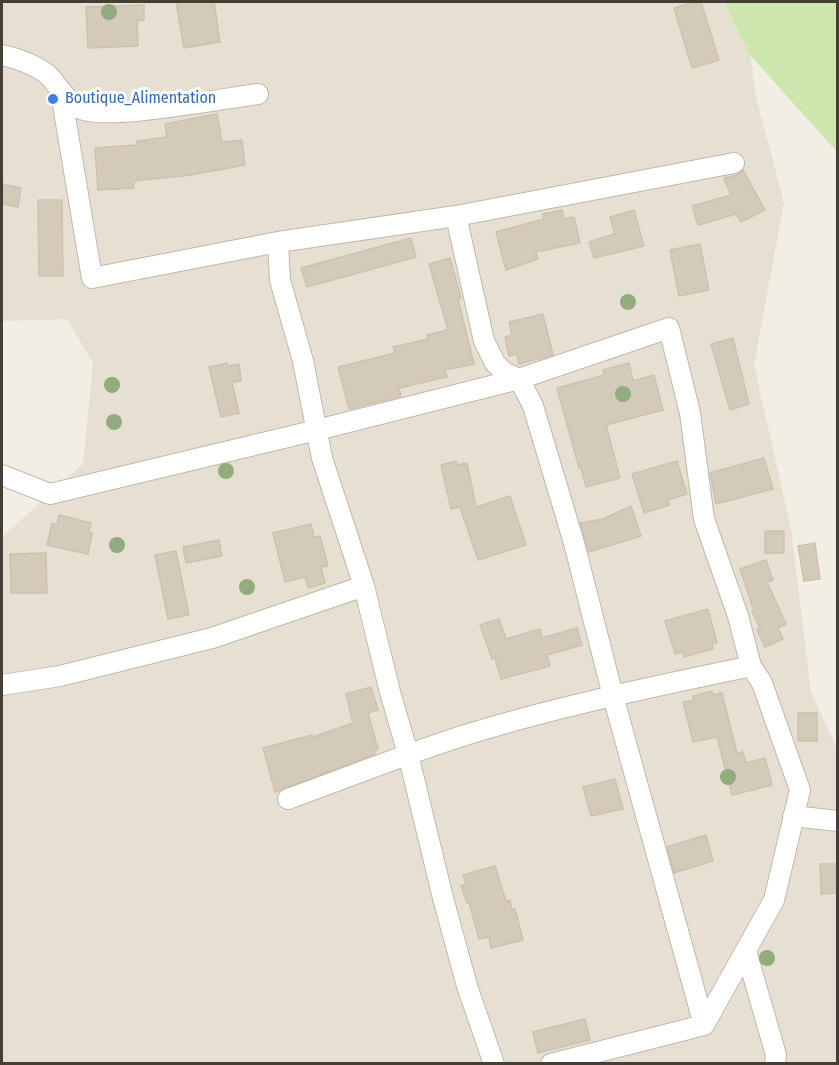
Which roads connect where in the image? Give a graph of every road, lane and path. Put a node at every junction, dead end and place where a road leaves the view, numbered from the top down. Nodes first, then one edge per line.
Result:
1 (2, 55) edge
2 (61, 93) junction
3 (258, 94) dead end
4 (734, 163) dead end
5 (456, 216) junction
6 (278, 242) junction
7 (519, 379) junction
8 (317, 430) junction
9 (2, 475) edge
10 (364, 586) junction
11 (751, 666) junction
12 (2, 685) edge
13 (614, 696) junction
14 (408, 754) junction
15 (288, 800) dead end
16 (794, 816) junction
17 (837, 821) edge
18 (746, 951) junction
19 (704, 1025) junction
20 (494, 1064) edge
21 (551, 1064) edge
22 (775, 1064) edge

1 - 2 street
2 - 3 street
2 - 6 street
4 - 5 street
5 - 6 street
5 - 7 street
6 - 8 street
7 - 8 street
7 - 11 street
7 - 13 street
8 - 9 street
8 - 10 street
10 - 12 street
10 - 14 street
11 - 13 street
11 - 16 street
13 - 14 street
13 - 19 street
14 - 15 street
14 - 20 street
16 - 17 street
16 - 18 street
18 - 19 street
18 - 22 street
19 - 21 street

